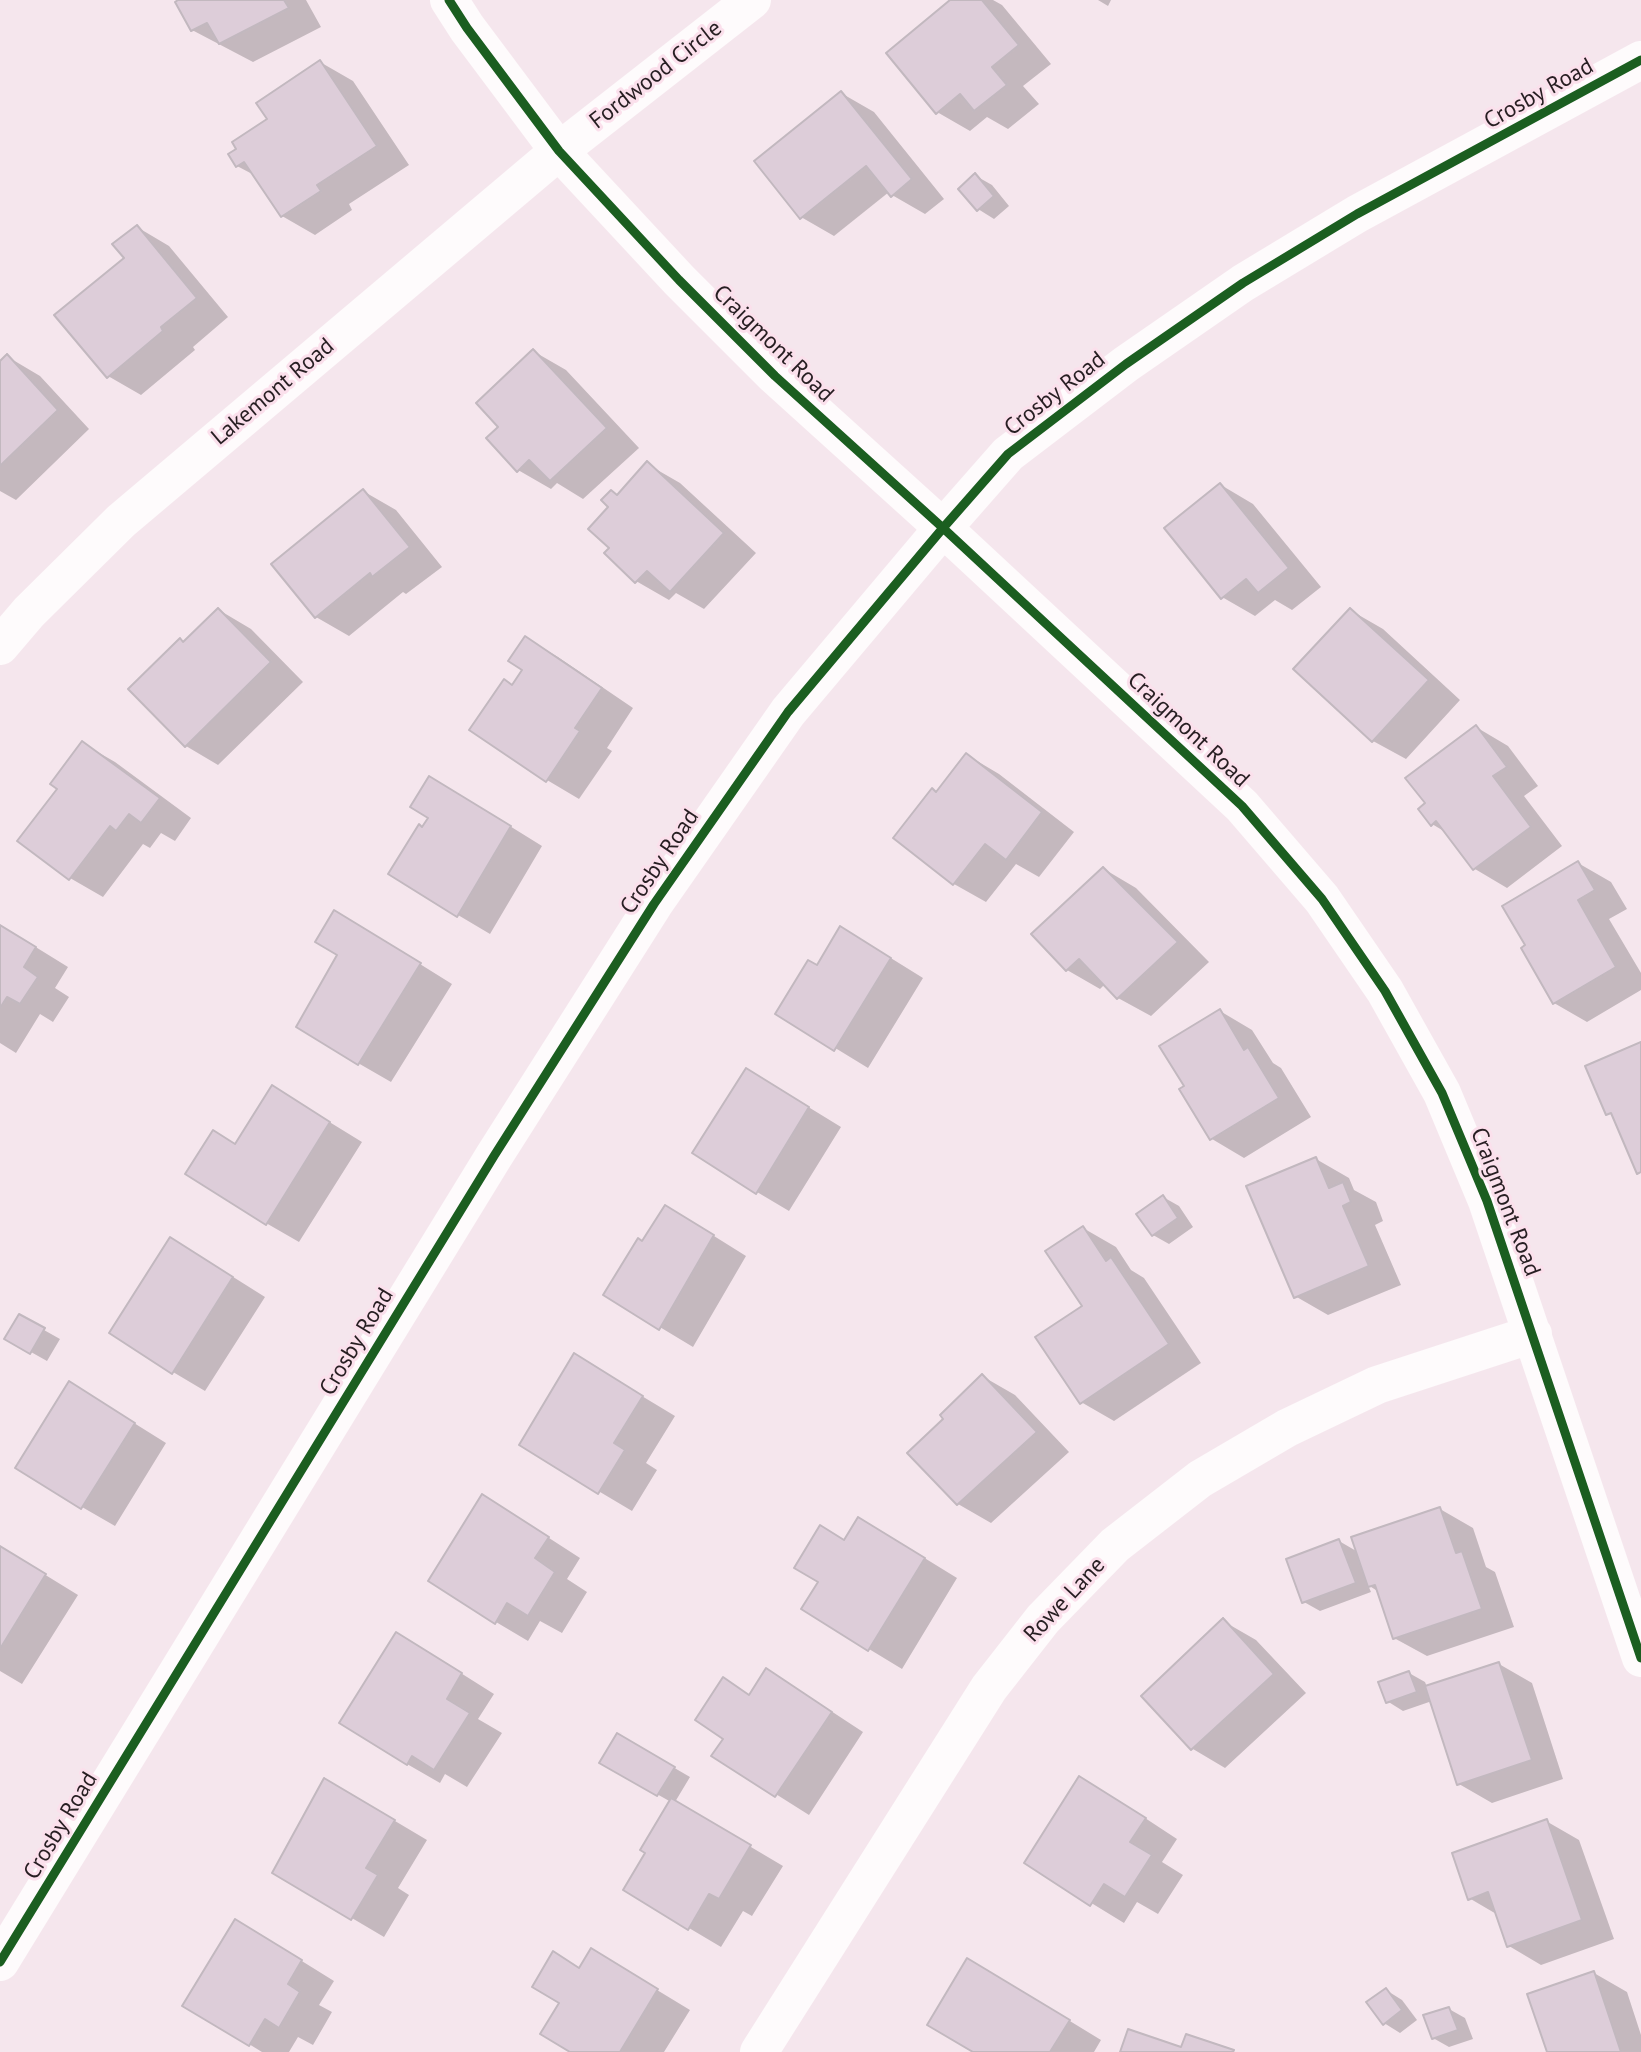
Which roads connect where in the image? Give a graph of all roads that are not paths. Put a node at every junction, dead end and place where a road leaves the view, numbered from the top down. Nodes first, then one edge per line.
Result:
1 (449, 0) edge
2 (752, 0) edge
3 (1641, 60) edge
4 (559, 151) junction
5 (943, 528) junction
6 (0, 646) edge
7 (1533, 1334) junction
8 (1641, 1658) edge
9 (0, 1962) edge
10 (759, 2052) edge

1 - 4 street, Craigmont Road
2 - 4 street, Fordwood Circle
3 - 5 street, Crosby Road
4 - 5 street, Craigmont Road
4 - 6 street, Lakemont Road
5 - 7 street, Craigmont Road
5 - 9 street, Crosby Road
7 - 8 street, Craigmont Road
7 - 10 street, Rowe Lane

